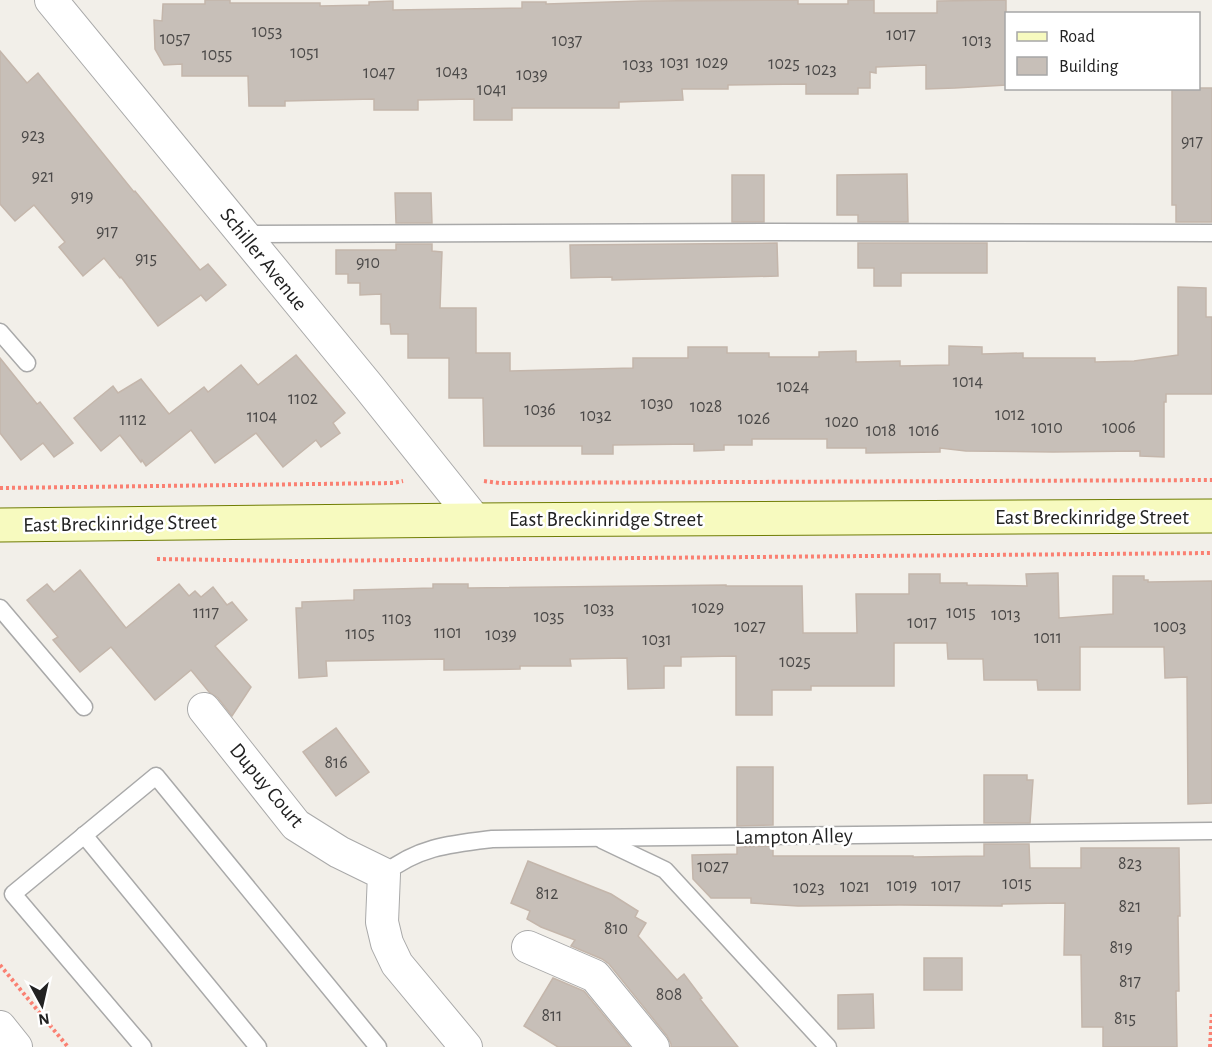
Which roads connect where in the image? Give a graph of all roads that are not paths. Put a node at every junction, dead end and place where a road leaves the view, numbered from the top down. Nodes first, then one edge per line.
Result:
1 (51, 0) edge
2 (1212, 233) edge
3 (243, 234) junction
4 (0, 332) edge
5 (27, 363) dead end
6 (1212, 516) edge
7 (475, 520) junction
8 (0, 525) edge
9 (0, 608) edge
10 (84, 707) dead end
11 (204, 709) dead end
12 (1212, 831) edge
13 (84, 836) junction
14 (599, 838) junction
15 (384, 874) junction
16 (528, 947) dead end
17 (0, 1027) edge
18 (16, 1047) edge
19 (143, 1047) edge
20 (258, 1047) edge
21 (378, 1047) edge
22 (466, 1047) edge
23 (653, 1047) edge
24 (828, 1047) edge

1 - 3 street, Schiller Avenue
2 - 3 lane
3 - 7 street, Schiller Avenue
4 - 5 lane
6 - 7 street, East Breckinridge Street
7 - 8 street, East Breckinridge Street
9 - 10 lane
11 - 15 street, Dupuy Court
12 - 14 lane, Lampton Alley
13 - 19 lane
13 - 20 lane
13 - 21 lane
14 - 15 lane, Lampton Alley
14 - 24 lane
15 - 22 street
16 - 23 street
17 - 18 street

